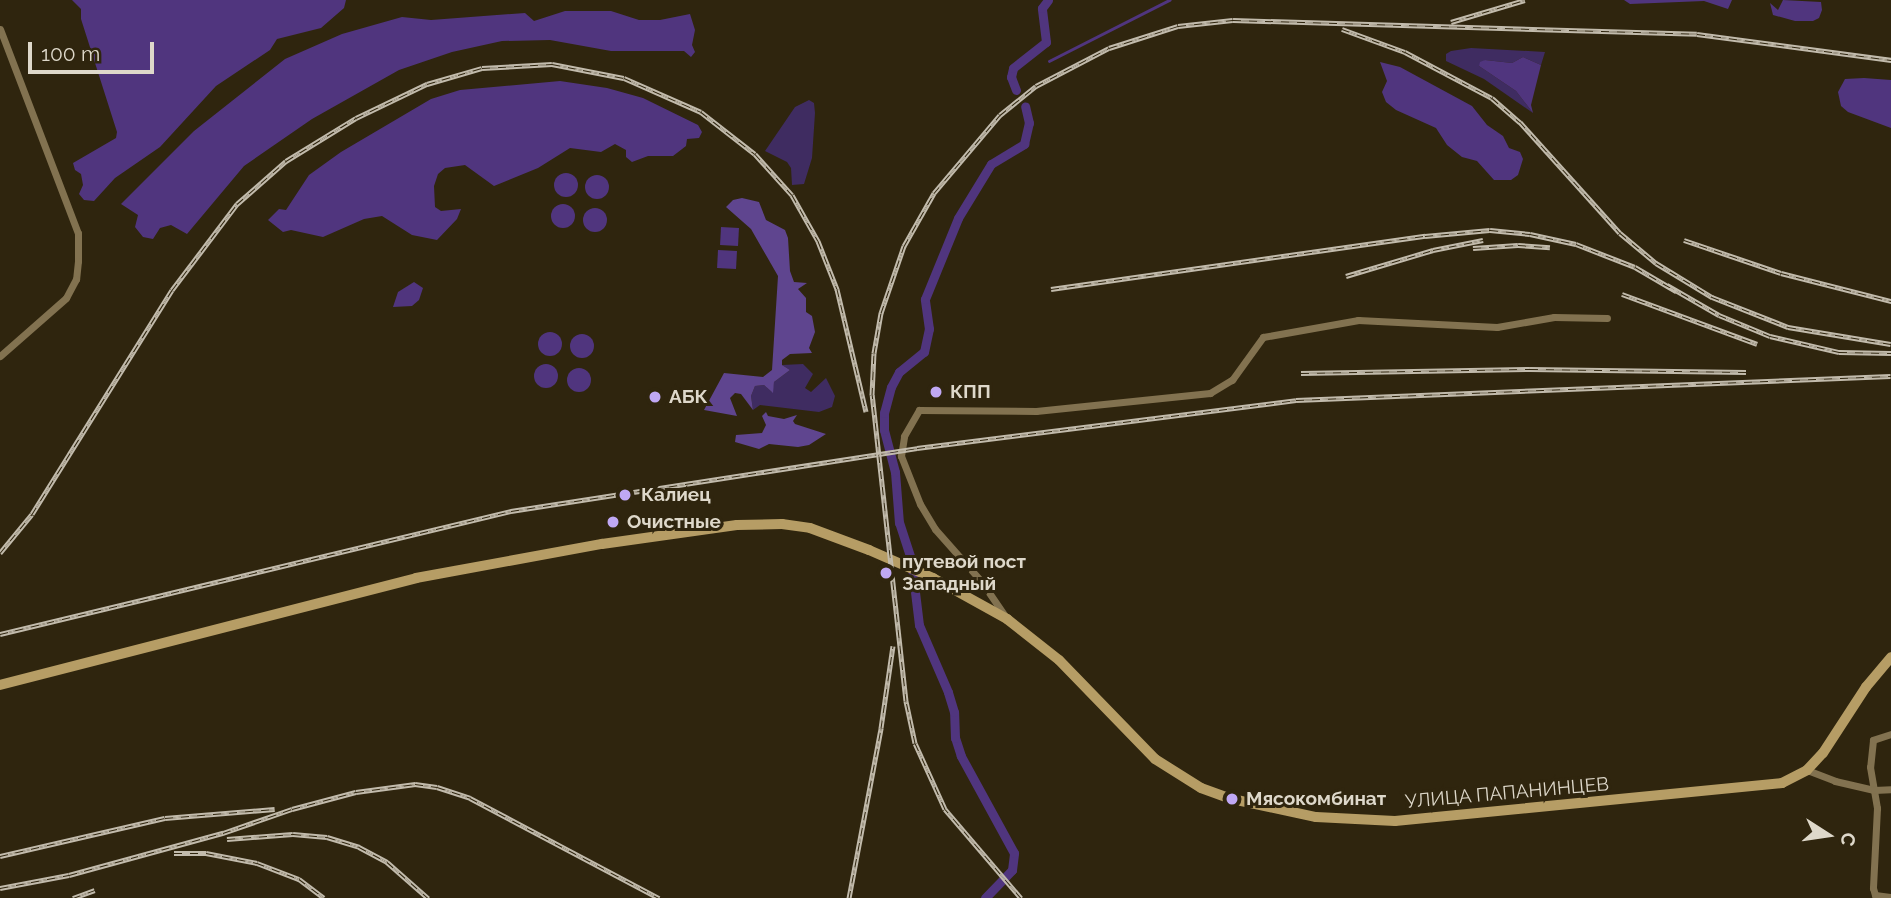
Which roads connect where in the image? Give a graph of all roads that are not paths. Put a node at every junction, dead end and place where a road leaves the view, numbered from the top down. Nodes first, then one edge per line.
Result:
1 (0, 29) edge
2 (1607, 318) dead end
3 (0, 356) edge
4 (1007, 619) junction
5 (1891, 657) edge
6 (0, 685) edge
7 (1891, 734) edge
8 (1807, 770) junction
9 (1874, 789) junction
10 (1891, 789) edge
11 (1891, 897) edge

1 - 3 street
2 - 4 street
4 - 6 main road, УЛИЦА ПАПАНИНЦЕВ
4 - 8 main road, УЛИЦА ПАПАНИНЦЕВ
5 - 8 main road, УЛИЦА ПАПАНИНЦЕВ
7 - 9 street
8 - 9 street
9 - 10 street
9 - 11 street

